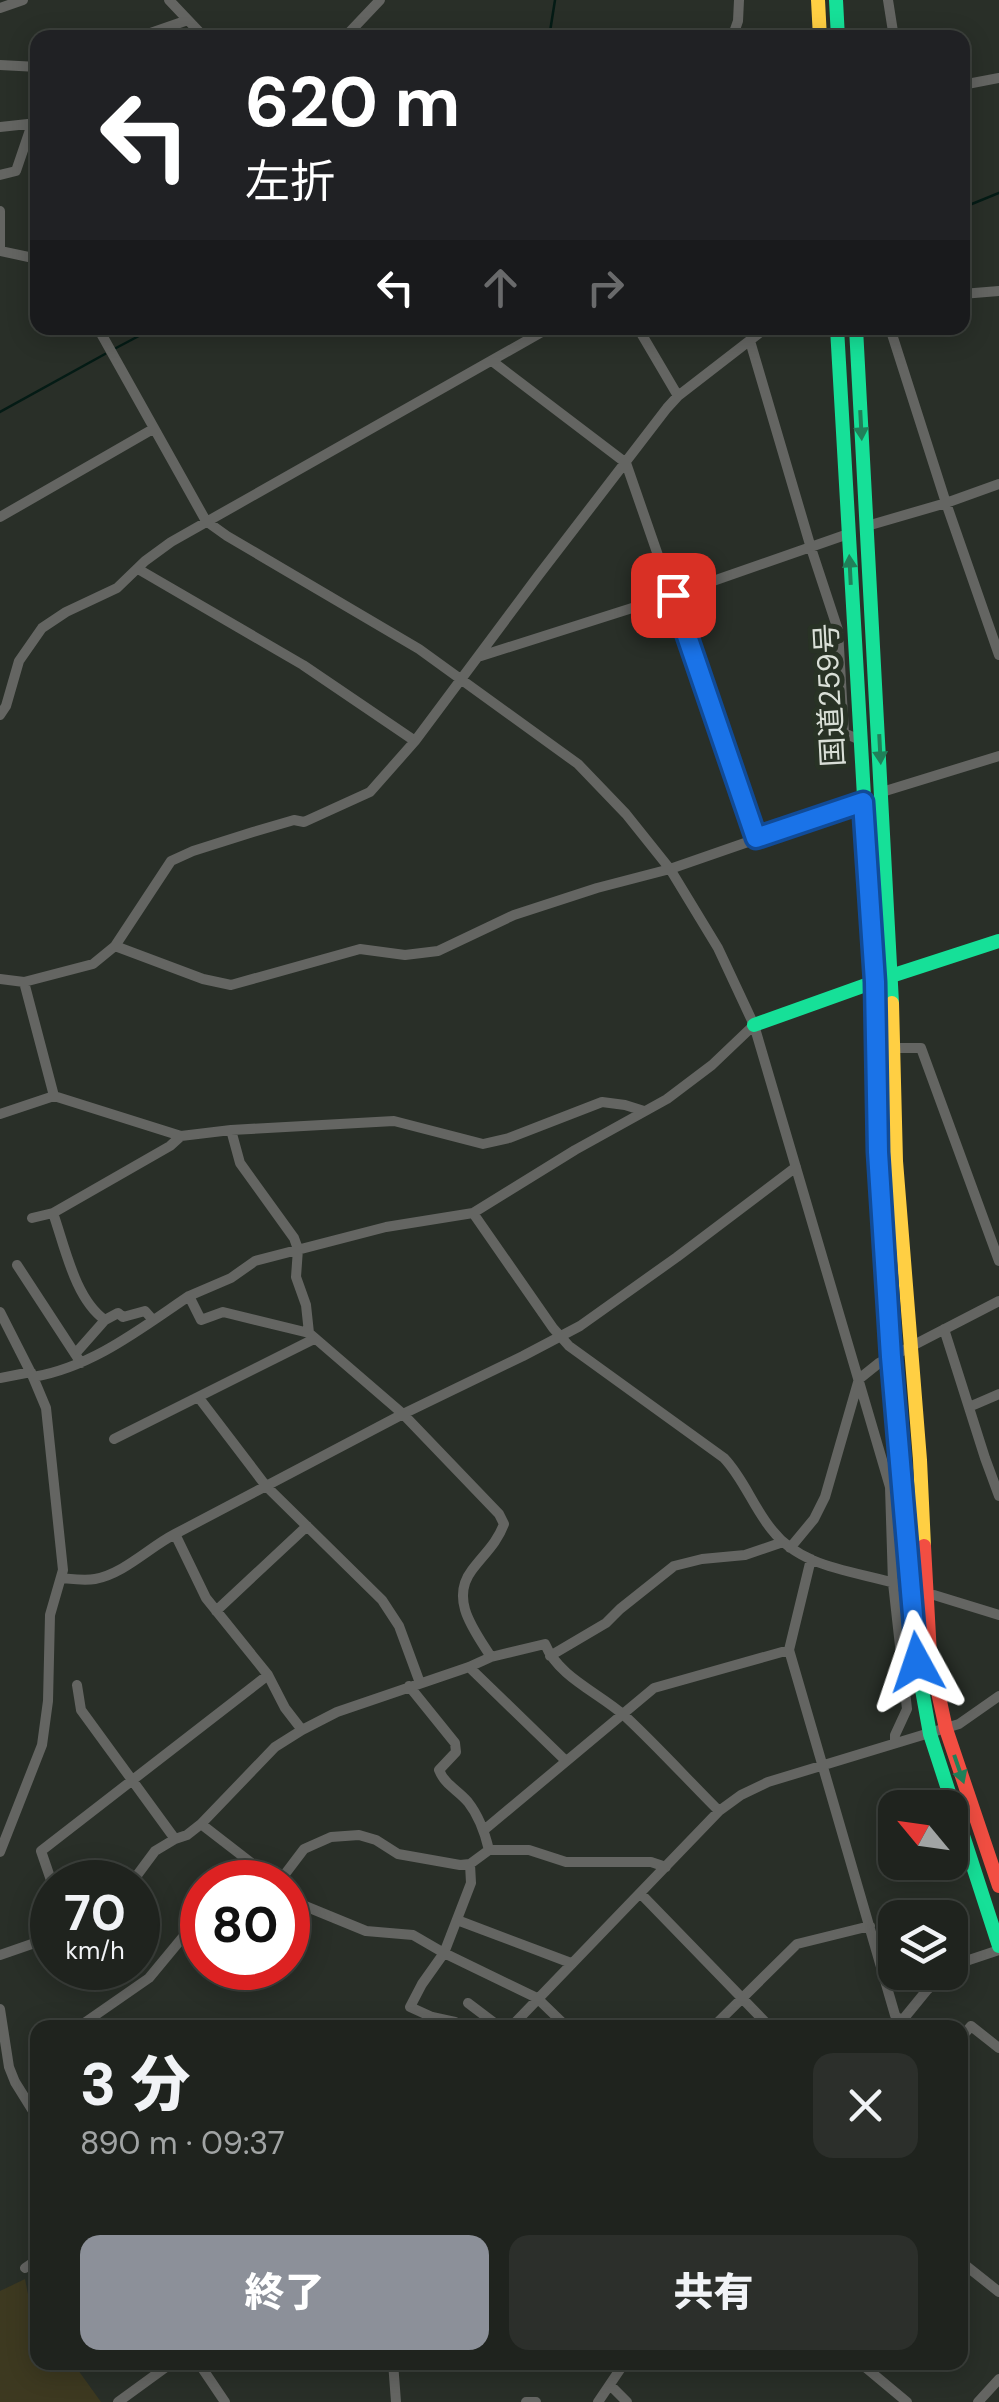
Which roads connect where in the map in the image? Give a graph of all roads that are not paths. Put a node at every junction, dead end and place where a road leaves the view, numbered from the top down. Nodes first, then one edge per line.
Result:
1 (24, 0) edge
2 (169, 0) edge
3 (739, 0) edge
4 (818, 0) edge
5 (836, 0) edge
6 (888, 0) edge
7 (373, 2) edge
8 (0, 8) edge
9 (188, 20) junction
10 (159, 30) edge
11 (197, 30) edge
12 (350, 30) edge
13 (735, 30) edge
14 (820, 30) edge
15 (838, 30) edge
16 (893, 30) edge
17 (0, 65) edge
18 (30, 67) edge
19 (999, 78) edge
20 (970, 84) edge
21 (30, 124) edge
22 (0, 127) edge
23 (30, 136) edge
24 (0, 175) edge
25 (0, 210) edge
26 (0, 251) edge
27 (30, 257) edge
28 (999, 291) edge
29 (970, 293) edge
30 (102, 335) edge
31 (538, 335) edge
32 (642, 335) edge
33 (757, 335) edge
34 (837, 335) edge
35 (856, 335) edge
36 (892, 335) edge
37 (750, 341) junction
38 (492, 361) junction
39 (678, 396) junction
40 (153, 429) junction
41 (626, 463) junction
42 (999, 484) edge
43 (946, 503) junction
44 (0, 518) edge
45 (206, 521) junction
46 (866, 526) junction
47 (848, 534) junction
48 (811, 548) junction
49 (138, 568) junction
50 (673, 595) junction
51 (999, 654) edge
52 (480, 656) junction
53 (462, 679) junction
54 (0, 715) edge
55 (415, 740) junction
56 (860, 740) junction
57 (999, 756) edge
58 (882, 792) junction
59 (863, 802) junction
60 (756, 838) junction
61 (670, 868) junction
62 (999, 941) edge
63 (114, 946) junction
64 (891, 976) junction
65 (0, 978) edge
66 (24, 982) junction
67 (875, 982) junction
68 (754, 1025) junction
69 (893, 1048) junction
70 (54, 1096) junction
71 (644, 1111) junction
72 (0, 1114) edge
73 (232, 1130) junction
74 (181, 1136) junction
75 (796, 1167) junction
76 (473, 1212) junction
77 (53, 1213) junction
78 (32, 1218) dead end
79 (298, 1250) junction
80 (999, 1261) edge
81 (17, 1265) dead end
82 (189, 1296) junction
83 (999, 1301) edge
84 (0, 1312) edge
85 (105, 1320) junction
86 (153, 1320) junction
87 (944, 1329) junction
88 (311, 1336) junction
89 (561, 1336) junction
90 (911, 1346) junction
91 (891, 1357) junction
92 (78, 1359) junction
93 (32, 1374) junction
94 (0, 1378) edge
95 (859, 1379) junction
96 (999, 1394) edge
97 (199, 1398) junction
98 (970, 1406) junction
99 (403, 1414) junction
100 (114, 1439) dead end
101 (266, 1486) junction
102 (999, 1496) edge
103 (307, 1526) junction
104 (174, 1534) junction
105 (786, 1545) junction
106 (811, 1559) junction
107 (61, 1578) junction
108 (897, 1584) junction
109 (934, 1595) dead end
110 (216, 1610) junction
111 (999, 1614) edge
112 (789, 1650) junction
113 (491, 1656) junction
114 (550, 1656) junction
115 (469, 1667) junction
116 (268, 1675) junction
117 (77, 1685) dead end
118 (414, 1685) junction
119 (999, 1696) edge
120 (623, 1714) junction
121 (946, 1729) junction
122 (302, 1730) junction
123 (930, 1734) junction
124 (895, 1743) junction
125 (566, 1761) junction
126 (822, 1766) junction
127 (133, 1780) junction
128 (720, 1811) junction
129 (202, 1824) junction
130 (484, 1830) junction
131 (175, 1839) junction
132 (488, 1850) junction
133 (0, 1852) edge
134 (44, 1860) edge
135 (148, 1860) edge
136 (247, 1860) edge
137 (296, 1860) edge
138 (470, 1864) junction
139 (666, 1868) junction
140 (999, 1886) edge
141 (640, 1893) junction
142 (310, 1908) edge
143 (457, 1920) junction
144 (870, 1926) junction
145 (180, 1941) edge
146 (30, 1945) edge
147 (999, 1948) edge
148 (444, 1954) junction
149 (0, 1955) edge
150 (968, 1960) edge
151 (571, 1964) junction
152 (926, 1990) edge
153 (537, 1998) junction
154 (741, 1998) junction
155 (468, 2002) dead end
156 (0, 2009) edge
157 (89, 2020) edge
158 (428, 2020) edge
159 (491, 2020) edge
160 (517, 2020) edge
161 (560, 2020) edge
162 (720, 2020) edge
163 (763, 2020) edge
164 (896, 2020) edge
165 (902, 2020) edge
166 (968, 2030) edge
167 (999, 2048) edge
168 (30, 2106) edge
169 (30, 2265) edge
170 (25, 2268) dead end
171 (968, 2268) edge
172 (999, 2292) edge
173 (162, 2370) edge
174 (203, 2370) edge
175 (394, 2370) edge
176 (620, 2370) edge
177 (869, 2370) edge
178 (999, 2380) edge
179 (610, 2385) junction
180 (118, 2402) edge
181 (225, 2402) edge
182 (396, 2402) edge
183 (526, 2402) edge
184 (536, 2402) edge
185 (598, 2402) edge
186 (627, 2402) edge
187 (907, 2402) edge
188 (978, 2402) edge

1 - 8 street
2 - 9 street
3 - 13 street
4 - 14 main road
5 - 15 main road
6 - 16 street
7 - 12 street
9 - 10 street
9 - 11 street
17 - 18 street
19 - 20 street
21 - 22 street
23 - 24 street
25 - 26 street
26 - 27 street
28 - 29 street
30 - 40 street
31 - 38 street
32 - 39 street
33 - 37 street
34 - 47 main road, 国道259号
35 -> 46 main road, 国道259号
36 - 43 street
37 - 39 street
37 - 48 street
38 - 41 street
38 - 45 street
39 - 41 street
40 - 44 street
40 - 45 street
41 - 50 street
41 - 52 street
42 - 43 street
43 - 46 street
43 - 51 street
45 - 49 street
45 - 53 street
46 -> 58 main road, 国道259号
47 - 48 street
56 -> 47 main road, 国道259号
48 - 50 street
48 - 56 street
49 - 54 street
49 - 55 street
50 - 52 street
50 - 60 street
52 - 53 street
53 - 55 street
53 - 61 street
55 - 63 street
56 - 59 main road, 国道259号
57 - 58 street
58 - 64 main road, 国道259号
59 - 60 street
59 - 67 main road, 国道259号
60 - 61 street
61 - 63 street
61 - 68 street
62 - 64 main road
63 - 66 street
64 - 67 main road
64 - 69 main road, 国道259号
65 - 66 street
66 - 70 street
67 - 68 main road
67 - 91 main road, 国道259号
68 - 71 street
68 - 75 street
69 - 80 street
69 - 90 main road, 国道259号
70 - 72 street
70 - 74 street
71 - 73 street
71 - 76 street
73 - 74 street
73 - 79 street
74 - 77 street
75 - 89 street
75 - 95 street
76 - 79 street
76 - 89 street
77 - 78 street
77 - 85 street
79 - 82 street
79 - 88 street
81 - 92 street
82 - 86 street
82 - 88 street
83 - 87 street
84 - 93 street
85 - 86 street
85 - 92 street
86 - 92 street
87 - 90 street
87 - 98 street
88 - 97 street
88 - 99 street
89 - 99 street
89 - 105 street
90 - 91 street
90 - 121 main road, 国道259号
91 - 95 street
91 - 123 main road, 国道259号
92 - 93 street
93 - 94 street
93 - 107 street
95 - 105 street
95 - 108 street
96 - 98 street
97 - 100 street
97 - 101 street
98 - 102 street
99 - 101 street
99 - 113 street
101 - 103 street
101 - 104 street
103 - 110 street
103 - 118 street
104 - 107 street
104 - 110 street
105 - 106 street
105 - 114 street
106 - 108 street
106 - 112 street
107 - 133 street
108 - 124 street
109 - 111 street
110 - 116 street
112 - 120 street
112 - 126 street
113 - 114 street
113 - 115 street
114 - 120 street
115 - 118 street
115 - 125 street
116 - 122 street
116 - 127 street
117 - 127 street
118 - 122 street
118 - 130 street
119 - 121 street
120 - 125 street
120 - 128 street
121 - 123 street
121 -> 140 main road, 国道259号
122 - 129 street
123 - 124 street
123 - 147 main road, 国道259号
124 - 126 street
125 - 130 street
126 - 128 street
126 - 144 street
127 - 131 street
127 - 134 street
128 - 139 street
129 - 131 street
129 - 136 street
130 - 132 street
131 - 135 street
132 - 138 street
132 - 139 street
137 - 138 street
138 - 143 street
139 - 141 street
141 - 151 street
141 - 154 street
142 - 148 street
143 - 148 street
143 - 151 street
144 - 154 street
144 - 164 street
145 - 157 street
146 - 149 street
147 - 150 street
148 - 153 street
148 - 158 street
151 - 153 street
152 - 165 street
153 - 160 street
153 - 161 street
154 - 162 street
154 - 163 street
155 - 159 street
156 - 168 street
166 - 167 street
169 - 170 street
171 - 172 street
173 - 180 street
174 - 181 street
175 - 182 street
176 - 179 street
177 - 187 street
178 - 188 street
179 - 185 street
179 - 186 street
183 - 184 street

